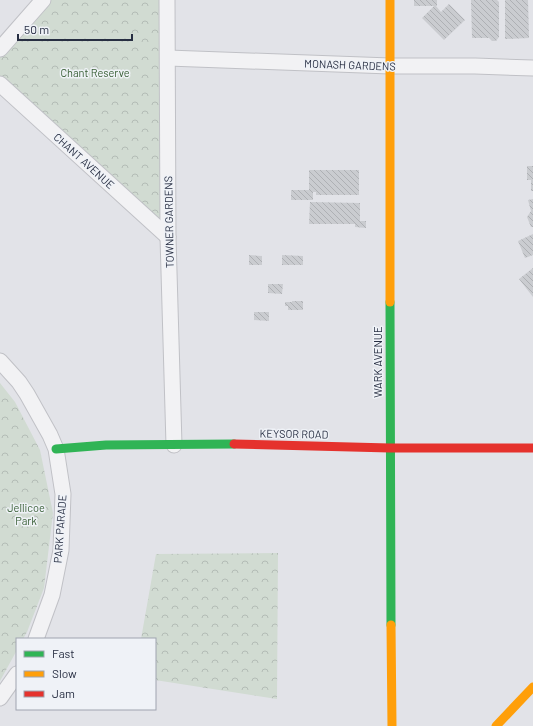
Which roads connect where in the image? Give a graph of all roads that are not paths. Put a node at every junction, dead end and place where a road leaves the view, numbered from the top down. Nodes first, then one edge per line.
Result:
1 (43, 0) edge
2 (167, 0) edge
3 (390, 0) edge
4 (0, 49) edge
5 (168, 58) junction
6 (390, 66) junction
7 (533, 68) edge
8 (0, 84) edge
9 (168, 237) junction
10 (0, 361) edge
11 (174, 445) junction
12 (390, 448) junction
13 (533, 448) edge
14 (56, 449) junction
15 (36, 638) edge
16 (16, 675) edge
17 (533, 687) edge
18 (0, 698) edge
19 (392, 725) edge
20 (496, 726) edge

1 - 4 street
2 - 5 street, TOWNER GARDENS
3 - 6 street, WARK AVENUE
5 - 6 street, MONASH GARDENS
5 - 9 street, TOWNER GARDENS
6 - 7 street, MONASH GARDENS
6 - 12 street, WARK AVENUE
8 - 9 street, CHANT AVENUE
9 - 11 street, TOWNER GARDENS
10 - 14 street, PARK PARADE
11 - 12 street, KEYSOR ROAD
11 - 14 street, KEYSOR ROAD
12 - 13 street, KEYSOR ROAD
12 - 19 street, WARK AVENUE
14 - 15 street, PARK PARADE
16 - 18 street
17 - 20 street

